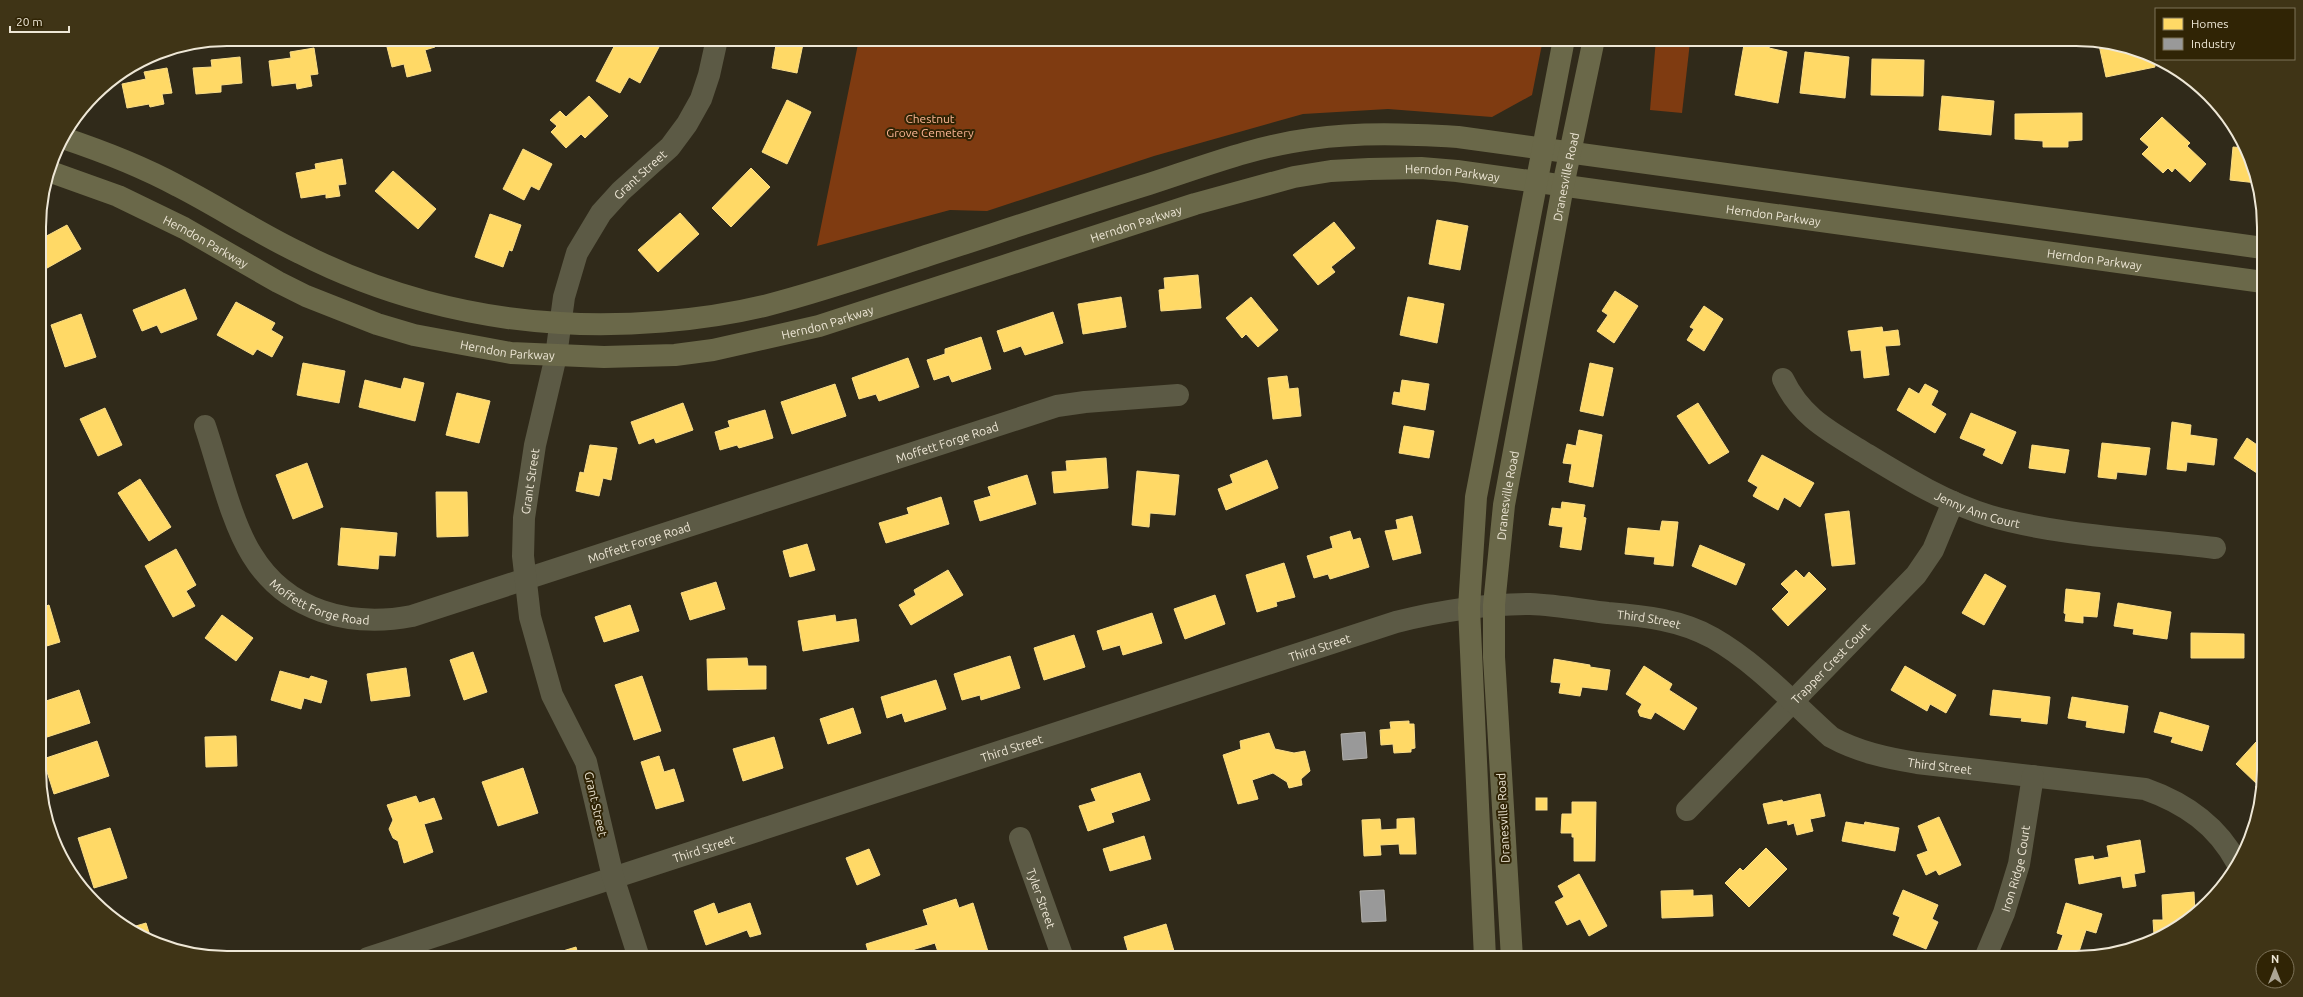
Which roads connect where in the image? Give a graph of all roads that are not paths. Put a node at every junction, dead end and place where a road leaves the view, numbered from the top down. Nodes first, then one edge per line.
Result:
1 (715, 46) edge
2 (1563, 46) edge
3 (1593, 46) edge
4 (68, 140) edge
5 (1542, 148) junction
6 (1570, 152) junction
7 (54, 173) edge
8 (1536, 182) junction
9 (1563, 186) junction
10 (2257, 247) edge
11 (2257, 281) edge
12 (560, 323) junction
13 (556, 356) junction
14 (1783, 378) dead end
15 (1178, 395) dead end
16 (205, 426) dead end
17 (1953, 502) junction
18 (2215, 548) dead end
19 (524, 580) junction
20 (1494, 605) junction
21 (1469, 608) junction
22 (1792, 702) junction
23 (2033, 776) junction
24 (1687, 810) dead end
25 (1020, 838) dead end
26 (2235, 857) edge
27 (613, 877) junction
28 (389, 951) edge
29 (637, 951) edge
30 (1060, 951) edge
31 (1484, 951) edge
32 (1512, 951) edge
33 (1988, 951) edge

1 - 12 street, Grant Street
2 - 5 main road, Dranesville Road
3 - 6 main road, Dranesville Road
4 - 12 main road
5 - 6 main road
5 - 8 main road, Dranesville Road
5 - 12 main road
6 - 9 main road, Dranesville Road
6 - 10 main road
7 - 13 main road, Herndon Parkway
8 - 9 main road, Herndon Parkway
8 - 13 main road, Herndon Parkway
8 - 21 main road, Dranesville Road
9 - 11 main road, Herndon Parkway
9 - 20 main road, Dranesville Road
12 - 13 street, Grant Street
13 - 19 street, Grant Street
14 - 17 street, Jenny Ann Court
15 - 19 street, Moffett Forge Road
16 - 19 street, Moffett Forge Road
17 - 18 street, Jenny Ann Court
17 - 22 street, Trapper Crest Court
19 - 27 street, Grant Street
20 - 21 street, Third Street
20 - 22 street, Third Street
20 - 32 main road, Dranesville Road
21 - 27 street, Third Street
21 - 31 main road, Dranesville Road
22 - 23 street, Third Street
22 - 24 street, Trapper Crest Court
23 - 26 street, Third Street
23 - 33 street, Iron Ridge Court
25 - 30 street, Tyler Street
27 - 28 street, Third Street
27 - 29 street, Grant Street

